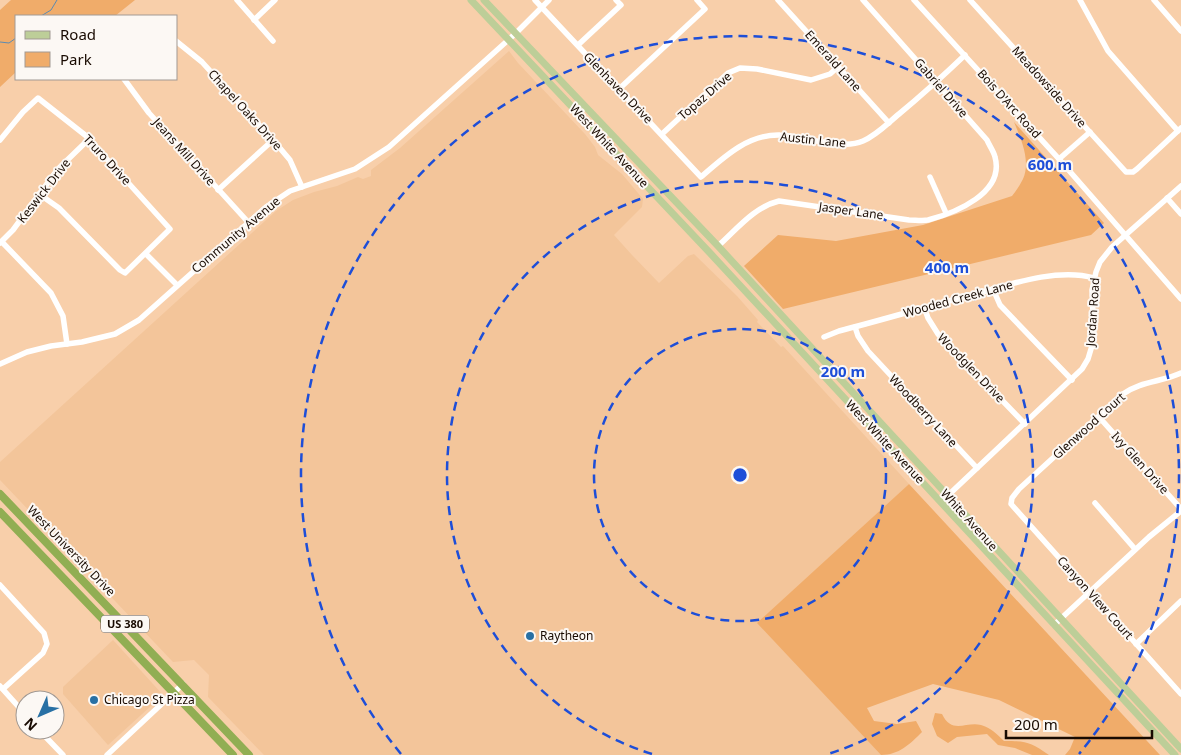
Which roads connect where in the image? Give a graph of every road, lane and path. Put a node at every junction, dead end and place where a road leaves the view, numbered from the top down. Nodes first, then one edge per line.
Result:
1 (237, 0) edge
2 (275, 0) edge
3 (471, 0) edge
4 (484, 0) edge
5 (535, 0) edge
6 (549, 0) edge
7 (616, 0) edge
8 (697, 0) edge
9 (778, 0) edge
10 (863, 0) edge
11 (914, 0) edge
12 (970, 0) edge
13 (1080, 0) edge
14 (1154, 0) edge
15 (542, 8) junction
16 (254, 20) junction
17 (1181, 31) edge
18 (516, 33) junction
19 (509, 40) junction
20 (274, 41) dead end
21 (178, 43) edge
22 (578, 45) junction
23 (964, 55) junction
24 (838, 67) junction
25 (125, 80) edge
26 (937, 82) junction
27 (620, 89) junction
28 (889, 123) junction
29 (1179, 129) edge
30 (1090, 132) junction
31 (662, 134) junction
32 (0, 140) edge
33 (88, 140) junction
34 (272, 140) junction
35 (1059, 159) junction
36 (701, 177) joint
37 (930, 177) dead end
38 (990, 186) joint
39 (1181, 186) edge
40 (302, 187) junction
41 (218, 190) junction
42 (39, 194) junction
43 (1167, 198) junction
44 (946, 213) junction
45 (1181, 214) edge
46 (248, 222) junction
47 (1126, 234) junction
48 (1, 242) edge
49 (718, 246) junction
50 (710, 253) junction
51 (146, 254) junction
52 (1094, 278) junction
53 (177, 285) junction
54 (993, 289) junction
55 (1181, 299) edge
56 (924, 307) junction
57 (855, 327) junction
58 (824, 337) dead end
59 (67, 344) junction
60 (0, 364) edge
61 (1181, 373) edge
62 (1072, 380) junction
63 (1099, 416) junction
64 (1025, 424) junction
65 (977, 468) junction
66 (0, 494) edge
67 (947, 496) junction
68 (941, 502) junction
69 (1011, 502) joint
70 (1095, 503) dead end
71 (10, 505) junction
72 (1181, 510) edge
73 (0, 513) edge
74 (1135, 549) junction
75 (0, 586) edge
76 (1090, 592) junction
77 (1181, 601) edge
78 (1057, 622) junction
79 (1136, 644) junction
80 (183, 684) junction
81 (2, 687) edge
82 (174, 693) junction
83 (1181, 694) edge
84 (15, 702) edge
85 (49, 740) edge
86 (1181, 749) edge
87 (63, 755) edge
88 (107, 755) edge
89 (233, 755) edge
90 (249, 755) edge
91 (1174, 755) edge

1 - 16 street
2 - 16 street
3 - 19 main road, West White Avenue
4 - 18 main road, West White Avenue
5 - 15 street, Glenhaven Drive
6 - 15 street, Community Avenue
7 - 22 street
8 - 27 street
9 - 24 street, Emerald Lane
10 - 26 street, Gabriel Drive
11 - 23 street, Bois D'Arc Road
12 - 30 street, Meadowside Drive
13 - 29 street
14 - 17 street
15 - 18 street, Community Avenue
15 - 22 street, Glenhaven Drive
16 - 20 street
18 - 19 street, Community Avenue
18 - 49 main road, West White Avenue
19 - 40 street, Community Avenue
19 - 50 main road, West White Avenue
21 - 34 street, Chapel Oaks Drive
22 - 27 street, Glenhaven Drive
23 - 26 street, Austin Lane
23 - 35 street, Bois D'Arc Road
24 - 28 street, Emerald Lane
24 - 31 street, Topaz Drive
25 - 41 street, Jeans Mill Drive
26 - 28 street, Austin Lane
26 - 38 street, Gabriel Drive
27 - 31 street, Glenhaven Drive
28 - 36 street, Austin Lane
29 - 30 street, Meadowside Drive
30 - 35 street
31 - 36 street, Glenhaven Drive
32 - 33 street, Truro Drive
33 - 42 street, Keswick Drive
33 - 51 street, Truro Drive
34 - 40 street, Chapel Oaks Drive
34 - 41 street
35 - 47 street, Bois D'Arc Road
37 - 44 street
38 - 44 street, Jasper Lane
39 - 43 street, Jordan Road
40 - 46 street, Community Avenue
41 - 46 street, Jeans Mill Drive
42 - 48 street, Keswick Drive
42 - 51 street
43 - 45 street
43 - 47 street, Jordan Road
44 - 49 street, Jasper Lane
46 - 53 street, Community Avenue
47 - 52 street, Jordan Road
47 - 55 street, Bois D'Arc Road
48 - 59 street
49 - 50 main road
49 - 67 main road, White Avenue
50 - 68 main road, West White Avenue
51 - 53 street
52 - 54 street, Wooded Creek Lane
52 - 62 street, Jordan Road
53 - 59 street, Community Avenue
54 - 56 street, Wooded Creek Lane
54 - 62 street
56 - 57 street, Wooded Creek Lane
56 - 64 street, Woodglen Drive
57 - 58 street, Wooded Creek Lane
57 - 65 street, Woodberry Lane
59 - 60 street, Community Avenue
61 - 63 street, Glenwood Court
62 - 64 street, Jordan Road
63 - 69 street, Glenwood Court
63 - 72 street, Ivy Glen Drive
64 - 65 street, Jordan Road
65 - 67 street, Jordan Road
66 - 71 highway, West University Drive / US 380
67 - 68 street, Jordan Road
67 - 78 main road, White Avenue
68 - 78 main road, West White Avenue
69 - 76 street, Canyon View Court
70 - 74 street
71 - 73 street
71 - 80 highway, West University Drive / US 380
72 - 74 street
73 - 82 highway, West University Drive / US 380
74 - 76 street
75 - 81 street
76 - 78 street
76 - 79 street, Canyon View Court
77 - 79 street
78 - 86 main road, White Avenue
78 - 91 main road, West White Avenue
79 - 83 street, Canyon View Court
80 - 82 street
80 - 90 highway, West University Drive / US 380
81 - 84 street
82 - 88 street
82 - 89 highway, West University Drive / US 380
85 - 87 street

